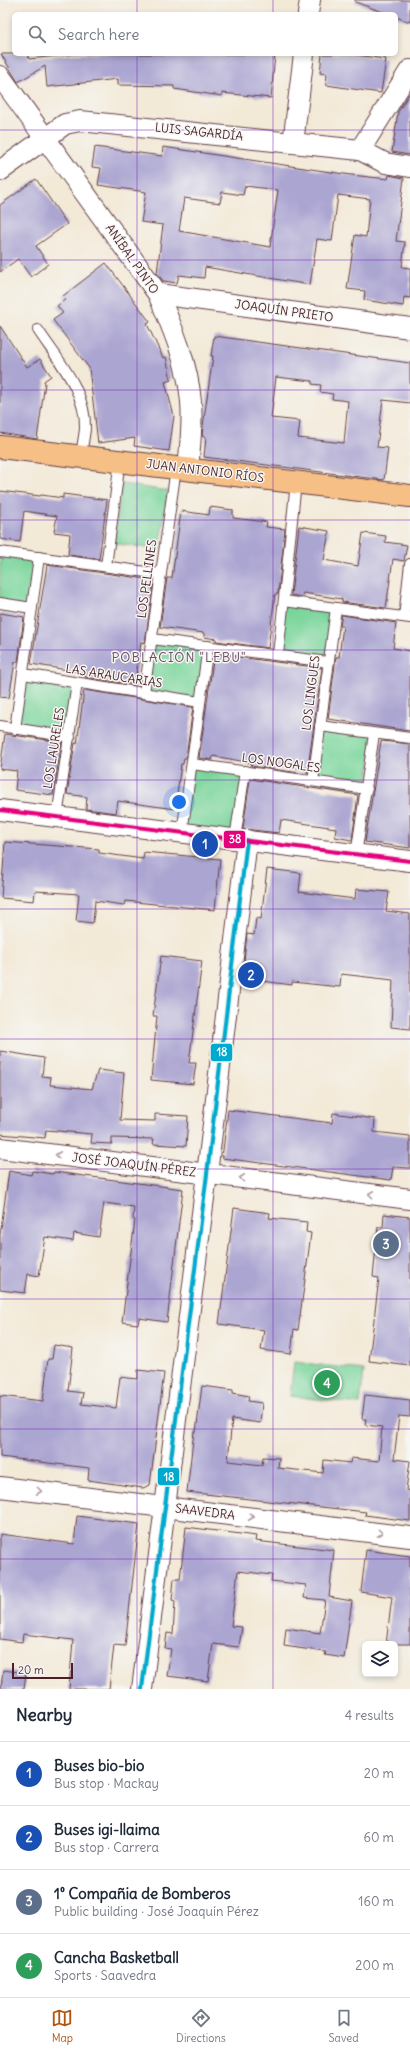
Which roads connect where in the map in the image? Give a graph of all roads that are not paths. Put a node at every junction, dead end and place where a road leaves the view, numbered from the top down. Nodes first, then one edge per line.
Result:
1 (310, 0) edge
2 (308, 12) edge
3 (304, 56) edge
4 (410, 70) edge
5 (0, 76) edge
6 (45, 139) junction
7 (293, 143) junction
8 (360, 150) junction
9 (410, 167) edge
10 (0, 172) edge
11 (158, 294) junction
12 (410, 328) edge
13 (38, 330) dead end
14 (0, 446) edge
15 (81, 456) junction
16 (120, 461) junction
17 (182, 469) junction
18 (296, 482) junction
19 (410, 496) edge
20 (0, 552) edge
21 (39, 557) junction
22 (410, 564) edge
23 (106, 566) junction
24 (162, 574) junction
25 (284, 600) junction
26 (0, 603) edge
27 (32, 608) junction
28 (336, 608) junction
29 (407, 617) edge
30 (152, 639) junction
31 (208, 646) junction
32 (278, 655) junction
33 (328, 662) junction
34 (23, 674) junction
35 (77, 683) junction
36 (144, 694) junction
37 (200, 702) junction
38 (0, 726) edge
39 (320, 726) junction
40 (15, 729) junction
41 (374, 734) junction
42 (70, 737) junction
43 (410, 738) edge
44 (192, 764) junction
45 (245, 771) junction
46 (312, 781) junction
47 (366, 789) junction
48 (0, 810) edge
49 (57, 817) junction
50 (182, 833) junction
51 (241, 840) junction
52 (356, 855) junction
53 (410, 861) edge
54 (0, 1148) edge
55 (207, 1174) junction
56 (410, 1199) edge
57 (0, 1486) edge
58 (164, 1507) junction
59 (410, 1537) edge
60 (142, 1689) edge

1 - 2 street
3 - 7 street
4 - 8 street
5 - 6 street, ANÍBAL PINTO
6 - 7 street, LUIS SAGARDÍA
6 - 10 street, LUIS SAGARDÍA
6 - 11 street, ANÍBAL PINTO
7 - 8 street, LUIS SAGARDÍA
8 - 9 street, LUIS SAGARDÍA
11 - 12 street, JOAQUÍN PRIETO
11 - 17 street, ANÍBAL PINTO
13 - 15 lane
14 - 15 main road, JUAN ANTONIO RÍOS
15 - 16 main road, JUAN ANTONIO RÍOS
16 - 17 main road, JUAN ANTONIO RÍOS
16 - 23 lane
17 - 18 main road, JUAN ANTONIO RÍOS
17 - 24 lane, LOS PELLINES
18 - 19 main road, JUAN ANTONIO RÍOS
18 - 25 lane
20 - 21 lane
21 - 23 lane
21 - 27 lane
22 - 29 lane
23 - 24 lane
24 - 30 lane, LOS PELLINES
25 - 28 lane
25 - 32 lane
26 - 27 lane
27 - 34 lane
28 - 29 lane
28 - 33 lane, LOS LINGUES
30 - 31 lane
30 - 36 lane, LOS PELLINES
31 - 32 lane
31 - 37 lane
32 - 33 lane
33 - 39 lane, LOS LINGUES
34 - 35 lane, LAS ARAUCARIAS
34 - 40 lane
35 - 36 lane, LAS ARAUCARIAS
35 - 42 lane, LOS LAURELES
36 - 37 lane, LAS ARAUCARIAS
37 - 44 lane
38 - 40 lane
39 - 41 lane
39 - 46 lane, LOS LINGUES
40 - 42 lane
41 - 43 lane
41 - 47 lane
42 - 49 lane, LOS LAURELES
44 - 45 lane, LOS NOGALES
44 - 50 lane
45 - 46 lane, LOS NOGALES
45 - 51 lane
46 - 47 lane, LOS NOGALES
47 - 52 lane
48 - 49 street
49 - 50 street
50 - 51 street
51 - 52 street
51 - 55 street
52 - 53 street
55 -> 54 street, JOSÉ JOAQUÍN PÉREZ
56 -> 55 street, JOSÉ JOAQUÍN PÉREZ
55 - 58 street
57 -> 58 street, SAAVEDRA
58 -> 59 street, SAAVEDRA
58 - 60 street

